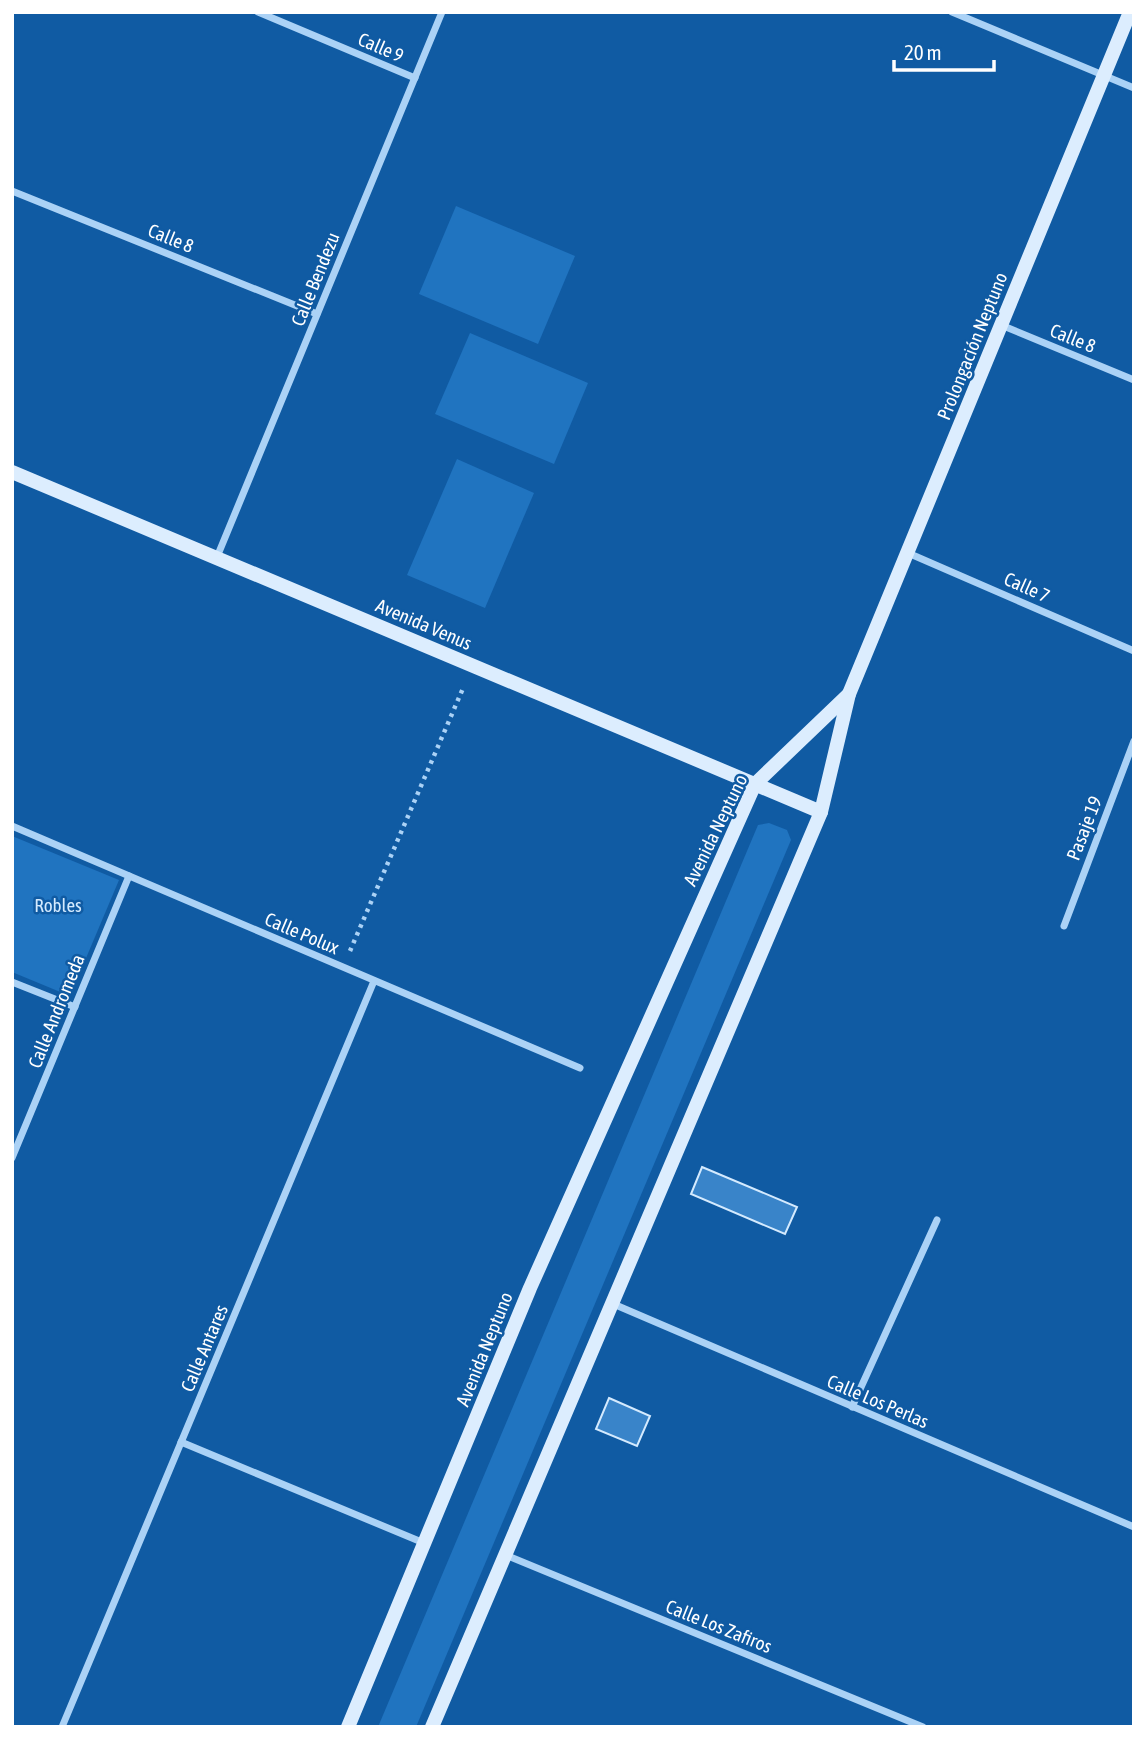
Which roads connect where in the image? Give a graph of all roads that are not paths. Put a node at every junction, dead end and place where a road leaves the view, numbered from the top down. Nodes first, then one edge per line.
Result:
1 (258, 12) edge
2 (442, 12) edge
3 (952, 12) edge
4 (1130, 12) edge
5 (1104, 76) junction
6 (415, 78) junction
7 (1134, 88) edge
8 (12, 191) edge
9 (317, 314) junction
10 (1001, 325) junction
11 (1134, 380) edge
12 (12, 472) edge
13 (907, 552) junction
14 (216, 558) junction
15 (1134, 651) edge
16 (849, 694) junction
17 (1134, 741) edge
18 (755, 784) junction
19 (821, 812) junction
20 (12, 826) edge
21 (129, 876) junction
22 (1064, 926) dead end
23 (374, 981) junction
24 (12, 982) edge
25 (75, 1007) junction
26 (580, 1068) dead end
27 (12, 1158) edge
28 (937, 1220) dead end
29 (611, 1303) junction
30 (852, 1407) junction
31 (181, 1443) junction
32 (1134, 1527) edge
33 (425, 1543) junction
34 (503, 1554) junction
35 (62, 1727) edge
36 (348, 1727) edge
37 (432, 1727) edge
38 (923, 1727) edge

1 - 6 street, Calle 9
2 - 6 street, Calle Bendezu
3 - 5 street
4 - 5 street, Prolongación Neptuno
5 - 7 street
5 - 10 street, Prolongación Neptuno
6 - 9 street, Calle Bendezu
8 - 9 street, Calle 8
9 - 14 street, Calle Bendezu
10 - 11 street, Calle 8
10 - 13 street, Prolongación Neptuno
12 - 14 street, Avenida Venus
13 - 15 street, Calle 7
13 - 16 street, Prolongación Neptuno
14 - 18 street, Avenida Venus
16 - 18 street, Avenida Neptuno
16 - 19 street
17 - 22 street, Pasaje 19
18 - 19 street, Avenida Venus
18 - 33 street, Avenida Neptuno
19 - 29 street
20 - 21 street, Calle Polux
21 - 23 street, Calle Polux
21 - 25 street, Calle Andromeda
23 - 26 street, Calle Polux
23 - 31 street, Calle Antares
24 - 25 street
25 - 27 street, Calle Andromeda
28 - 30 street
29 - 30 street, Calle Los Perlas
29 - 34 street
30 - 32 street, Calle Los Perlas
31 - 33 street
31 - 35 street, Calle Antares
33 - 36 street, Avenida Neptuno
34 - 37 street
34 - 38 street, Calle Los Zafiros

